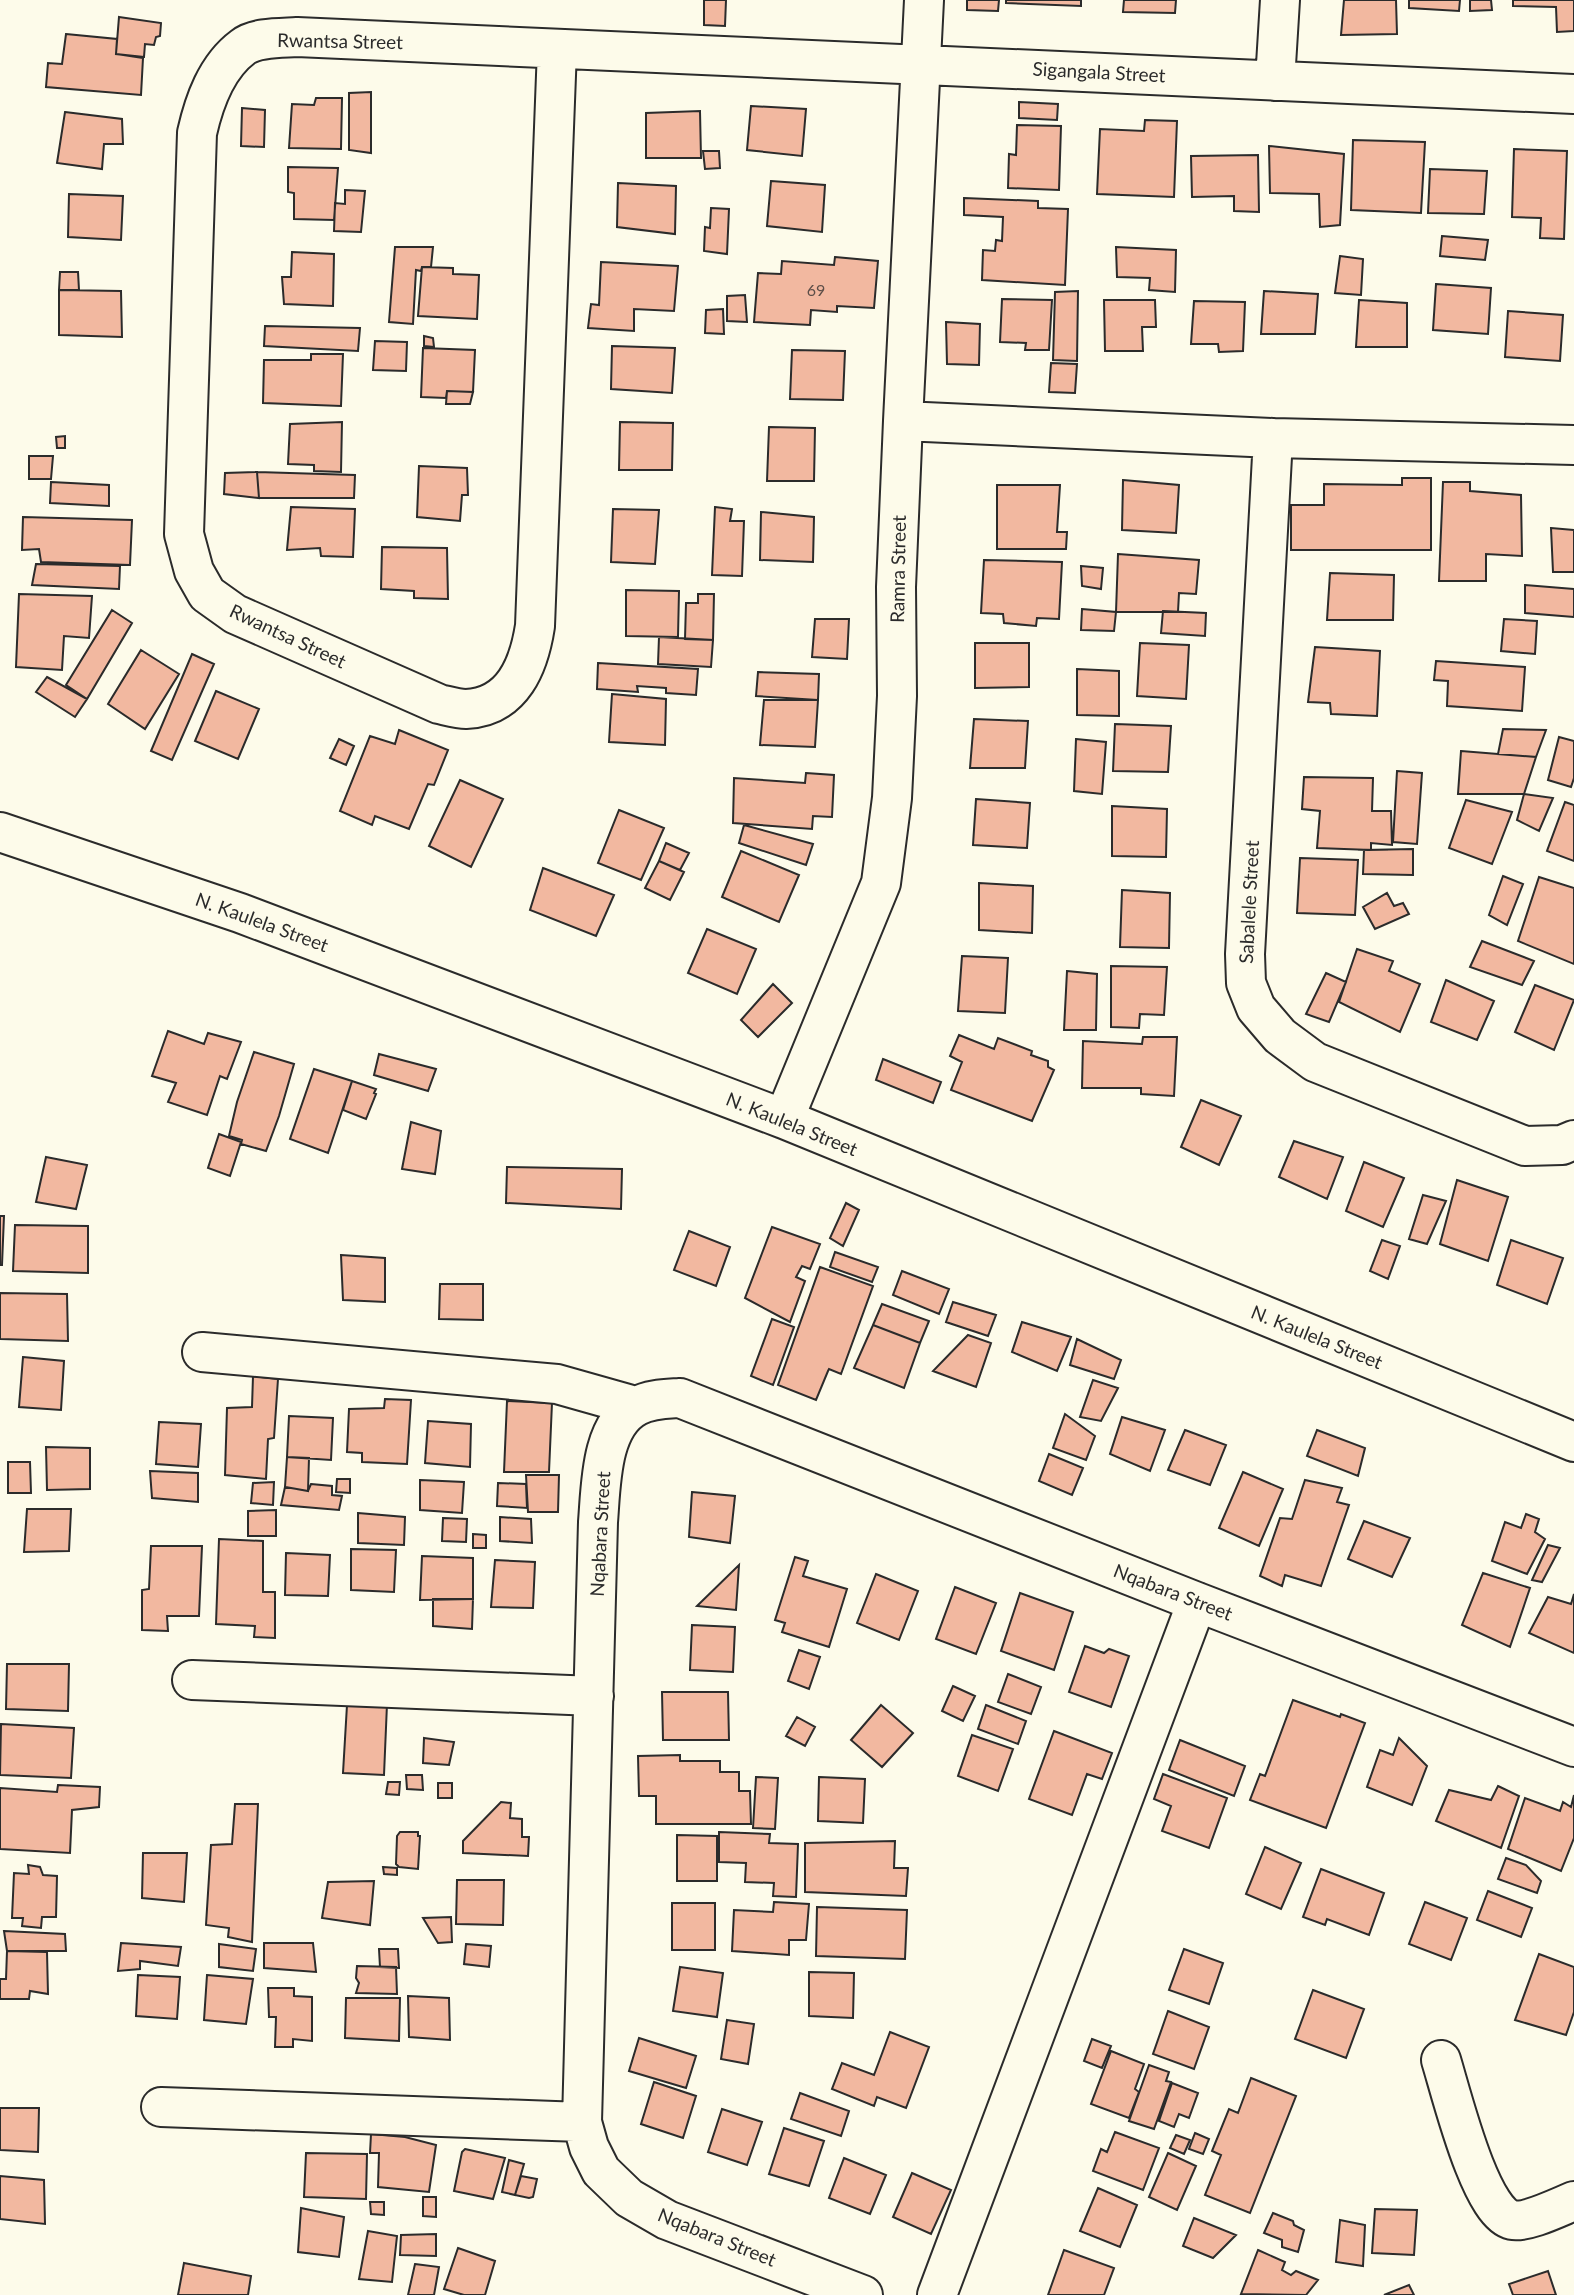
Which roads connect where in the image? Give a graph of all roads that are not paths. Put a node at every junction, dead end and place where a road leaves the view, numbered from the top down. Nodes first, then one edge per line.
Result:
1 (924, 0) edge
2 (1280, 0) edge
3 (557, 50) junction
4 (922, 63) junction
5 (1275, 81) junction
6 (1574, 94) edge
7 (903, 421) junction
8 (1273, 438) junction
9 (1574, 445) edge
10 (0, 832) edge
11 (784, 1119) junction
12 (1574, 1140) edge
13 (202, 1352) dead end
14 (635, 1406) junction
15 (1574, 1443) edge
16 (1197, 1602) junction
17 (192, 1680) dead end
18 (594, 1696) junction
19 (1574, 1747) edge
20 (1441, 2060) dead end
21 (161, 2107) dead end
22 (582, 2122) junction
23 (1574, 2202) edge
24 (863, 2295) edge
25 (937, 2295) edge

1 - 4 street, Ramra Street
2 - 5 street
3 - 3 street, Rwantsa Street
3 - 4 street, Rwantsa Street
4 - 5 street, Sigangala Street
4 - 7 street, Ramra Street
5 - 6 street, Sigangala Street
7 - 8 street
7 - 11 street, Ramra Street
8 - 9 street
8 - 12 street, Sabalele Street
10 - 11 street, N. Kaulela Street
11 - 15 street, N. Kaulela Street
13 - 14 street
14 - 16 street, Nqabara Street
14 - 18 street, Nqabara Street
16 - 19 street, Nqabara Street
16 - 25 street
17 - 18 street
18 - 22 street, Nqabara Street
20 - 23 street
21 - 22 street
22 - 24 street, Nqabara Street

